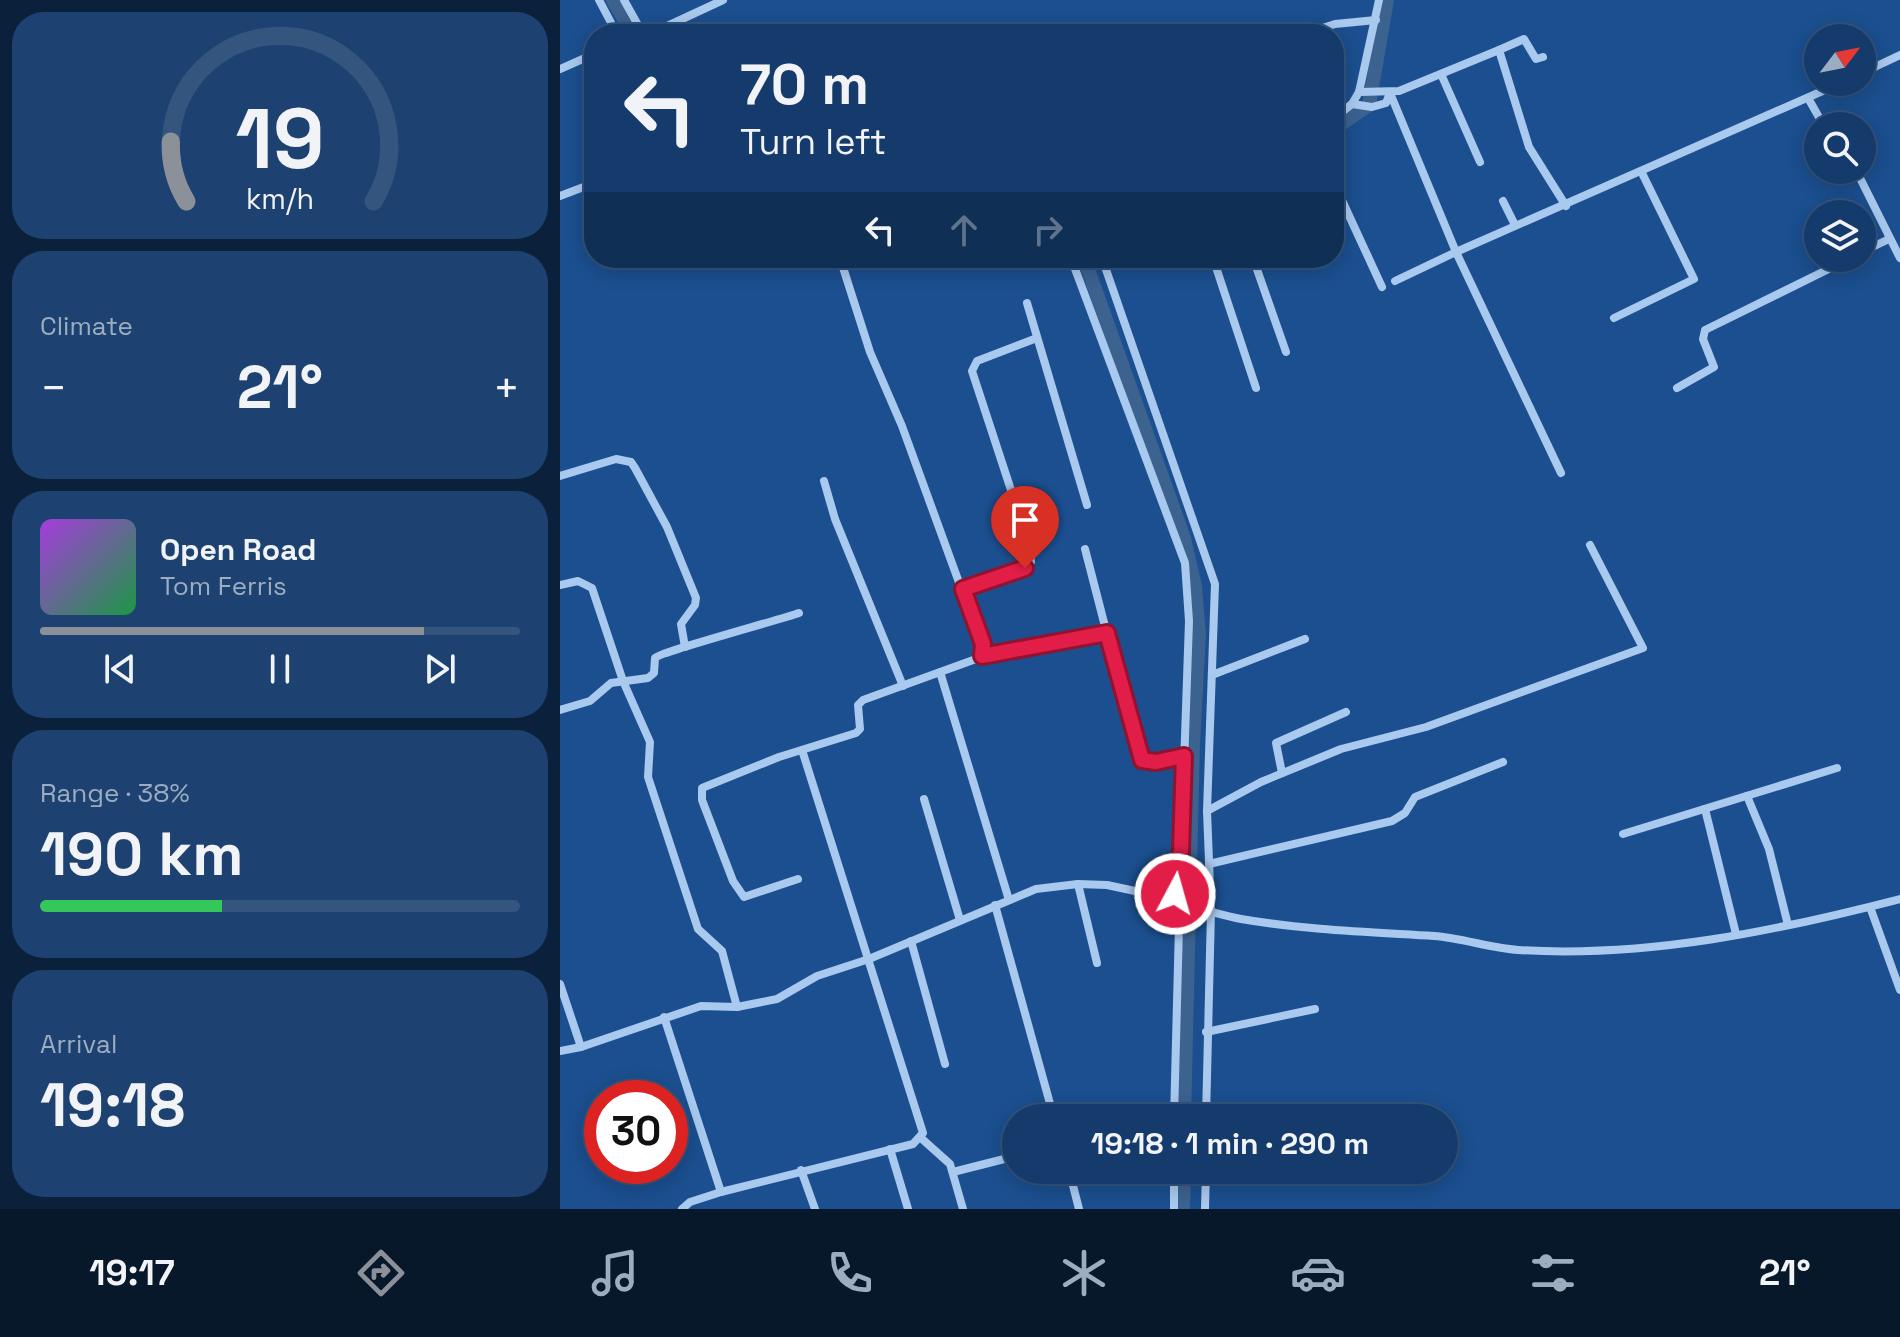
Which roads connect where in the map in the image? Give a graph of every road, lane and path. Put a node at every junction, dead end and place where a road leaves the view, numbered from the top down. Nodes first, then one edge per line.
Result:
1 (599, 0) edge
2 (624, 0) edge
3 (723, 0) edge
4 (1379, 0) edge
5 (1376, 20) junction
6 (612, 24) edge
7 (637, 24) edge
8 (671, 24) edge
9 (1335, 24) edge
10 (1499, 50) junction
11 (1900, 55) edge
12 (1543, 57) dead end
13 (584, 58) edge
14 (1876, 66) edge
15 (560, 69) edge
16 (1441, 74) junction
17 (1362, 92) junction
18 (1386, 93) junction
19 (1812, 96) edge
20 (1808, 98) junction
21 (1352, 104) junction
22 (1344, 110) edge
23 (1816, 112) edge
24 (1480, 162) dead end
25 (1642, 173) junction
26 (1863, 184) edge
27 (584, 187) edge
28 (560, 196) edge
29 (1503, 201) dead end
30 (1344, 205) edge
31 (1566, 206) junction
32 (1515, 225) junction
33 (1889, 239) junction
34 (1876, 245) edge
35 (1456, 252) junction
36 (1900, 258) edge
37 (843, 268) edge
38 (1075, 268) edge
39 (1105, 268) edge
40 (1216, 268) edge
41 (1257, 268) edge
42 (1823, 272) edge
43 (1395, 281) dead end
44 (1382, 287) dead end
45 (1027, 303) dead end
46 (1614, 318) dead end
47 (1037, 338) junction
48 (1286, 352) dead end
49 (1256, 388) dead end
50 (1677, 388) dead end
51 (1561, 473) dead end
52 (560, 476) edge
53 (824, 481) dead end
54 (1087, 505) dead end
55 (1590, 545) dead end
56 (1085, 549) dead end
57 (560, 585) edge
58 (963, 589) junction
59 (799, 613) dead end
60 (1107, 633) junction
61 (1305, 639) dead end
62 (685, 647) junction
63 (982, 656) junction
64 (940, 672) junction
65 (1212, 675) junction
66 (623, 681) junction
67 (903, 686) junction
68 (560, 710) edge
69 (1346, 712) dead end
70 (802, 750) junction
71 (1184, 756) junction
72 (1503, 762) dead end
73 (1837, 768) dead end
74 (1282, 773) junction
75 (1747, 796) junction
76 (924, 799) dead end
77 (1705, 809) junction
78 (1207, 811) junction
79 (1623, 834) dead end
80 (1209, 864) junction
81 (798, 879) dead end
82 (1078, 884) junction
83 (1175, 894) junction
84 (1900, 899) edge
85 (1009, 900) junction
86 (995, 905) junction
87 (1181, 905) junction
88 (1870, 907) junction
89 (1207, 910) junction
90 (960, 920) junction
91 (1788, 925) junction
92 (1736, 934) junction
93 (911, 941) junction
94 (869, 959) junction
95 (1097, 963) dead end
96 (560, 984) edge
97 (1900, 990) edge
98 (737, 1007) junction
99 (1315, 1009) dead end
100 (664, 1017) junction
101 (1206, 1032) junction
102 (581, 1047) junction
103 (560, 1051) edge
104 (945, 1064) dead end
105 (1050, 1104) edge
106 (1174, 1104) edge
107 (1206, 1104) edge
108 (921, 1138) junction
109 (890, 1149) junction
110 (1002, 1160) edge
111 (801, 1170) junction
112 (953, 1172) junction
113 (1073, 1184) edge
114 (1174, 1184) edge
115 (1206, 1184) edge
116 (721, 1192) junction
117 (682, 1209) edge
118 (815, 1209) edge
119 (908, 1209) edge
120 (963, 1209) edge
121 (1079, 1209) edge
122 (1174, 1209) edge
123 (1205, 1209) edge

1 - 6 street
2 - 7 street
3 - 8 street
4 - 5 street
5 - 9 street
5 - 17 street
10 - 12 street
10 - 16 street
10 - 31 street
11 - 14 street
13 - 15 street
16 - 18 street
16 - 24 street
17 - 18 street
17 - 21 street
18 - 21 street
18 - 35 street
19 - 20 street
20 - 23 street
20 - 25 street
21 - 22 street
25 - 31 street
25 - 46 street
26 - 33 street
27 - 28 street
29 - 32 street
30 - 44 street
31 - 32 street
32 - 35 street
33 - 34 street
33 - 36 street
35 - 43 street
35 - 51 street
37 - 58 street
38 - 71 street
39 - 65 street
40 - 49 street
41 - 48 street
42 - 50 street
45 - 47 street
47 - 54 street
47 - 58 street
52 - 62 street
53 - 67 street
55 - 74 street
56 - 60 street
57 - 66 street
58 - 63 street
59 - 62 street
60 - 63 street
60 - 71 street
61 - 65 street
62 - 66 street
63 - 64 street
64 - 67 street
64 - 85 street
65 - 78 street
66 - 68 street
66 - 98 street
67 - 70 street
69 - 74 street
70 - 81 street
70 - 94 street
71 - 83 street
72 - 80 street
73 - 75 street
74 - 78 street
75 - 77 street
75 - 91 street
76 - 90 street
77 - 79 street
77 - 92 street
78 - 80 street
80 - 89 street
82 - 83 street
82 - 85 street
82 - 95 street
83 - 87 street
84 - 88 street
85 - 86 street
86 - 90 street
86 - 105 street
87 - 89 street
87 - 106 street
88 - 91 street
88 - 97 street
89 - 92 street
89 - 101 street
90 - 93 street
91 - 92 street
93 - 94 street
93 - 104 street
94 - 98 street
94 - 108 street
96 - 102 street
98 - 100 street
99 - 101 street
100 - 102 street
100 - 116 street
101 - 107 street
102 - 103 street
108 - 109 street
108 - 112 street
109 - 111 street
109 - 119 street
110 - 112 street
111 - 116 street
111 - 118 street
112 - 120 street
113 - 121 street
114 - 122 street
115 - 123 street
116 - 117 street

